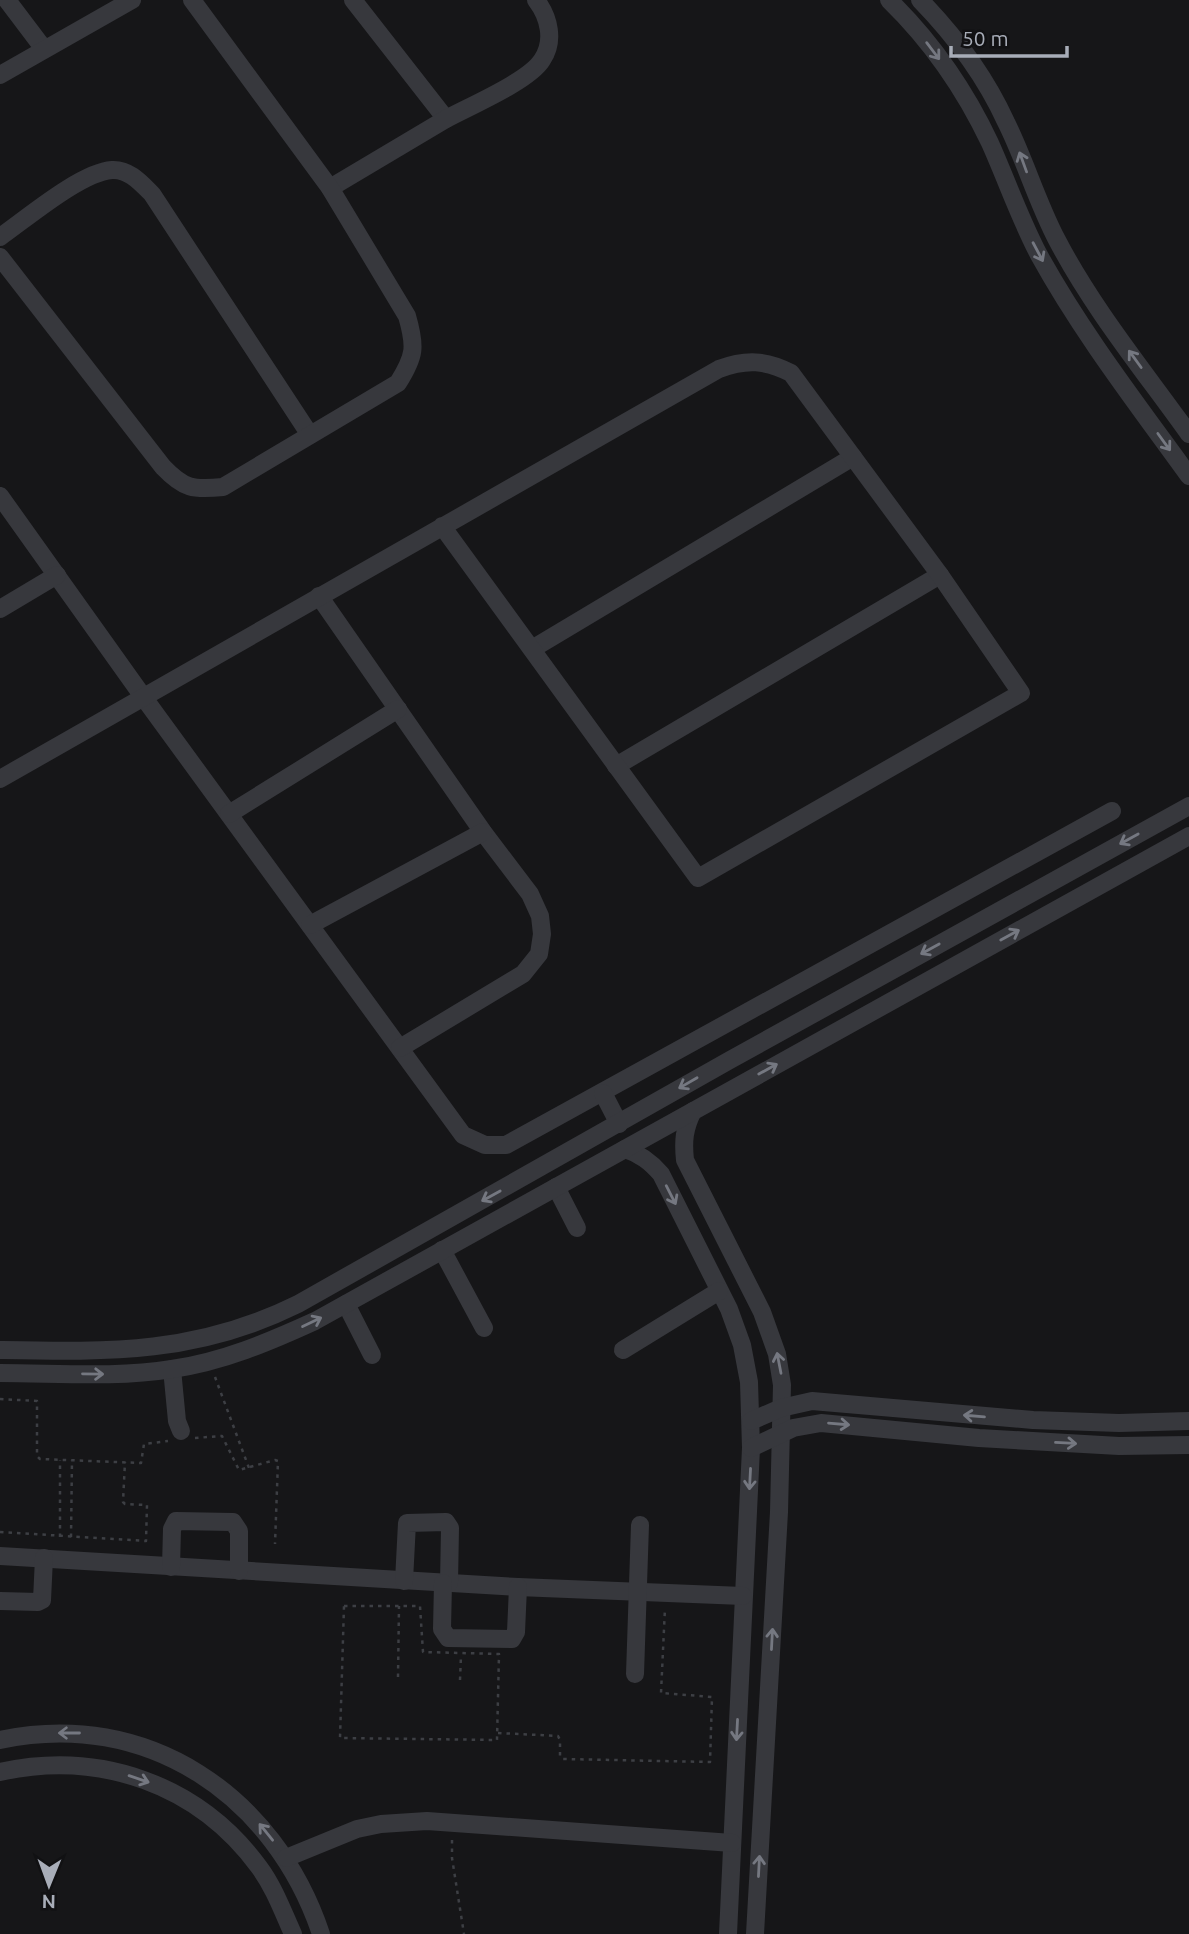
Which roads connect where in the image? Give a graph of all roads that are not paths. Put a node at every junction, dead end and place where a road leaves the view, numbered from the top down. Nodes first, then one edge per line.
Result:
1 (7, 0) edge
2 (132, 0) edge
3 (192, 0) edge
4 (353, 0) edge
5 (536, 0) edge
6 (889, 0) edge
7 (920, 0) edge
8 (44, 48) junction
9 (0, 75) edge
10 (446, 119) junction
11 (330, 188) junction
12 (0, 237) edge
13 (0, 257) edge
14 (1189, 434) edge
15 (310, 435) junction
16 (853, 457) junction
17 (1189, 477) edge
18 (0, 496) edge
19 (442, 527) junction
20 (57, 575) junction
21 (940, 575) junction
22 (319, 596) junction
23 (0, 608) edge
24 (532, 649) junction
25 (144, 698) junction
26 (398, 709) junction
27 (616, 766) junction
28 (0, 779) edge
29 (1189, 806) edge
30 (1112, 811) dead end
31 (229, 814) junction
32 (483, 832) junction
33 (1189, 836) edge
34 (310, 925) junction
35 (400, 1048) junction
36 (730, 1060) junction
37 (743, 1083) junction
38 (603, 1093) junction
39 (693, 1111) junction
40 (619, 1124) junction
41 (625, 1149) junction
42 (573, 1150) junction
43 (584, 1170) junction
44 (556, 1187) junction
45 (577, 1228) dead end
46 (442, 1251) junction
47 (719, 1291) junction
48 (346, 1304) junction
49 (484, 1328) dead end
50 (0, 1350) edge
51 (623, 1350) dead end
52 (48, 1351) junction
53 (372, 1354) dead end
54 (172, 1369) junction
55 (0, 1373) edge
56 (46, 1373) junction
57 (781, 1408) junction
58 (751, 1421) junction
59 (1189, 1421) edge
60 (781, 1434) junction
61 (181, 1437) road end
62 (1189, 1446) edge
63 (751, 1448) junction
64 (640, 1525) dead end
65 (0, 1556) edge
66 (44, 1558) junction
67 (172, 1567) junction
68 (239, 1571) junction
69 (404, 1581) junction
70 (446, 1583) junction
71 (518, 1587) junction
72 (638, 1592) junction
73 (743, 1596) junction
74 (0, 1601) edge
75 (635, 1674) dead end
76 (0, 1740) edge
77 (0, 1772) edge
78 (732, 1843) junction
79 (286, 1858) junction
80 (728, 1933) edge
81 (755, 1933) edge
82 (293, 1934) edge
83 (321, 1934) edge

1 - 8 street
2 - 8 street
3 - 11 street
4 - 10 street
5 - 10 street
6 -> 17 street
14 -> 7 street
8 - 9 street
10 - 11 street
11 - 15 street
12 - 15 street
13 - 15 street
16 - 19 street
16 - 21 street
16 - 24 street
18 - 20 street
19 - 22 street
19 - 24 street
20 - 23 street
20 - 25 street
21 - 27 street
21 - 27 street
22 - 25 street
22 - 26 street
24 - 27 street
25 - 28 street
25 - 31 street
26 - 31 street
26 - 32 street
29 -> 36 street
30 - 38 street
31 - 34 street
32 - 34 street
32 - 35 street
37 -> 33 street
34 - 35 street
35 - 38 street
36 - 37 street
36 -> 40 street
37 - 39 street
38 - 40 street
39 - 41 street
57 -> 39 street
40 - 42 street
41 - 43 street
41 -> 47 street
42 - 43 street
42 -> 52 street
43 - 44 street
44 - 45 street
44 - 46 street
46 - 48 street
46 - 49 street
47 - 51 street
47 - 58 street
48 - 53 street
54 -> 48 street
50 - 52 street
52 - 56 street
56 -> 54 street
54 - 61 street
55 - 56 street
57 - 58 street
59 -> 57 street
57 - 60 street
58 - 63 street
60 -> 62 street
60 - 63 street
81 -> 60 street
63 -> 73 street
64 - 72 street
65 - 66 street
66 - 67 street
66 - 74 street
67 - 68 street
67 - 68 street
68 - 69 street
69 - 70 street
69 - 70 street
70 - 71 street
70 - 71 street
71 - 72 street
72 - 73 street
72 - 75 street
73 -> 78 street
79 -> 76 street
77 -> 82 street
78 - 79 street
78 - 80 street
79 - 83 street
80 - 81 street

